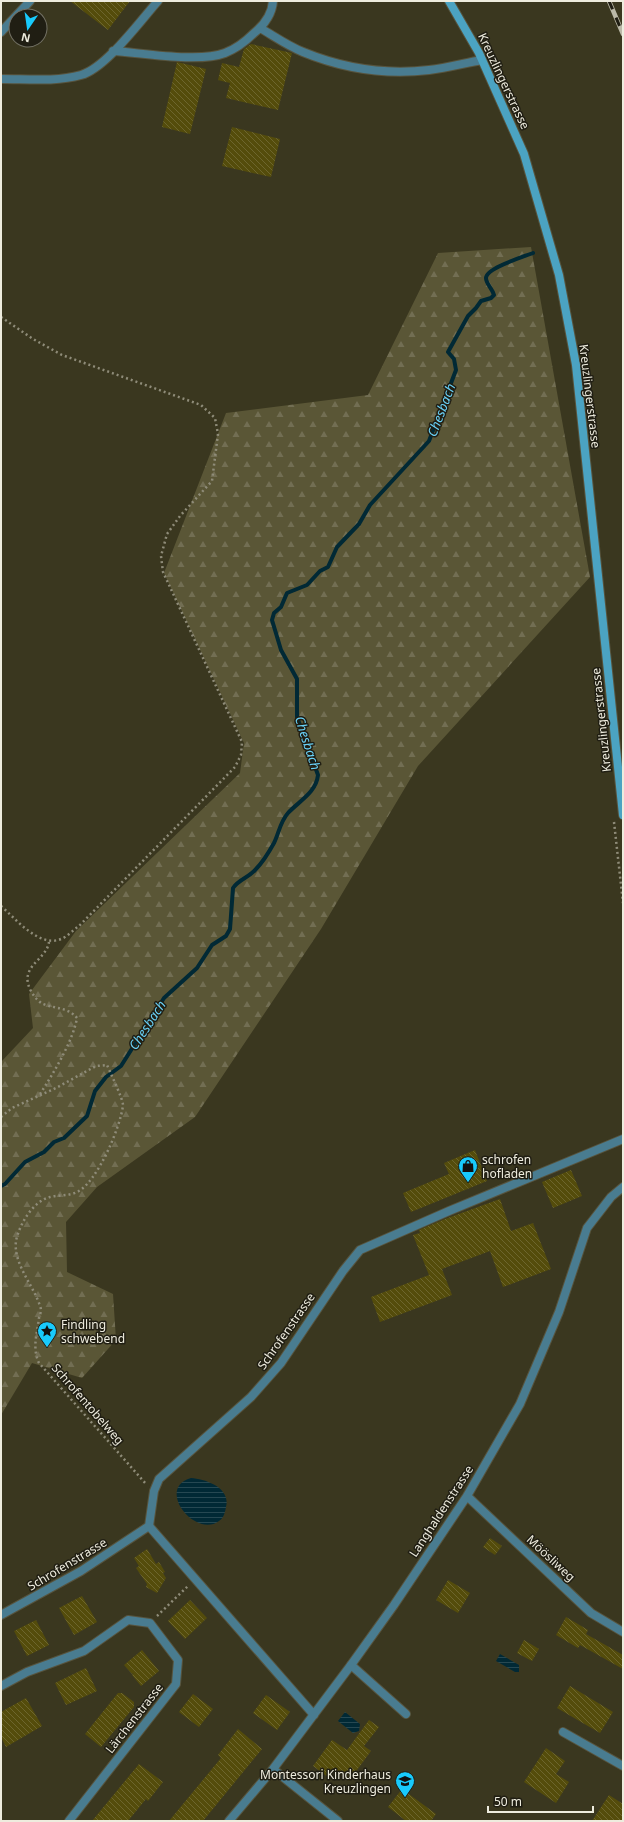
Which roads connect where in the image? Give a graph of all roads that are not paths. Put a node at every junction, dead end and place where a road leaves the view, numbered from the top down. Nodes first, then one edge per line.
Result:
1 (158, 1) edge
2 (273, 1) edge
3 (449, 1) edge
4 (8, 25) edge
5 (260, 28) junction
6 (1, 32) edge
7 (113, 51) junction
8 (482, 60) junction
9 (1, 79) edge
10 (623, 815) edge
11 (623, 1139) edge
12 (623, 1187) edge
13 (467, 1496) junction
14 (149, 1526) junction
15 (1, 1615) edge
16 (623, 1632) edge
17 (350, 1665) junction
18 (1, 1686) edge
19 (406, 1714) dead end
20 (314, 1716) junction
21 (563, 1732) dead end
22 (623, 1766) edge
23 (273, 1769) junction
24 (69, 1821) edge
25 (229, 1821) edge
26 (338, 1821) edge

1 - 7 street
2 - 5 street
3 - 8 street, Kreuzlingerstrasse
4 - 6 street
5 - 7 street
5 - 8 street
7 - 9 street
8 - 10 street, Kreuzlingerstrasse
11 - 14 street, Schrofenstrasse
12 - 13 street, Langhaldenstrasse
13 - 16 street, Möösliweg
13 - 17 street, Langhaldenstrasse
14 - 15 street, Schrofenstrasse
14 - 20 street
17 - 19 street
17 - 20 street, Langhaldenstrasse
18 - 24 street, Lärchenstrasse
20 - 23 street, Langhaldenstrasse
21 - 22 street
23 - 25 street, Langhaldenstrasse
23 - 26 street

